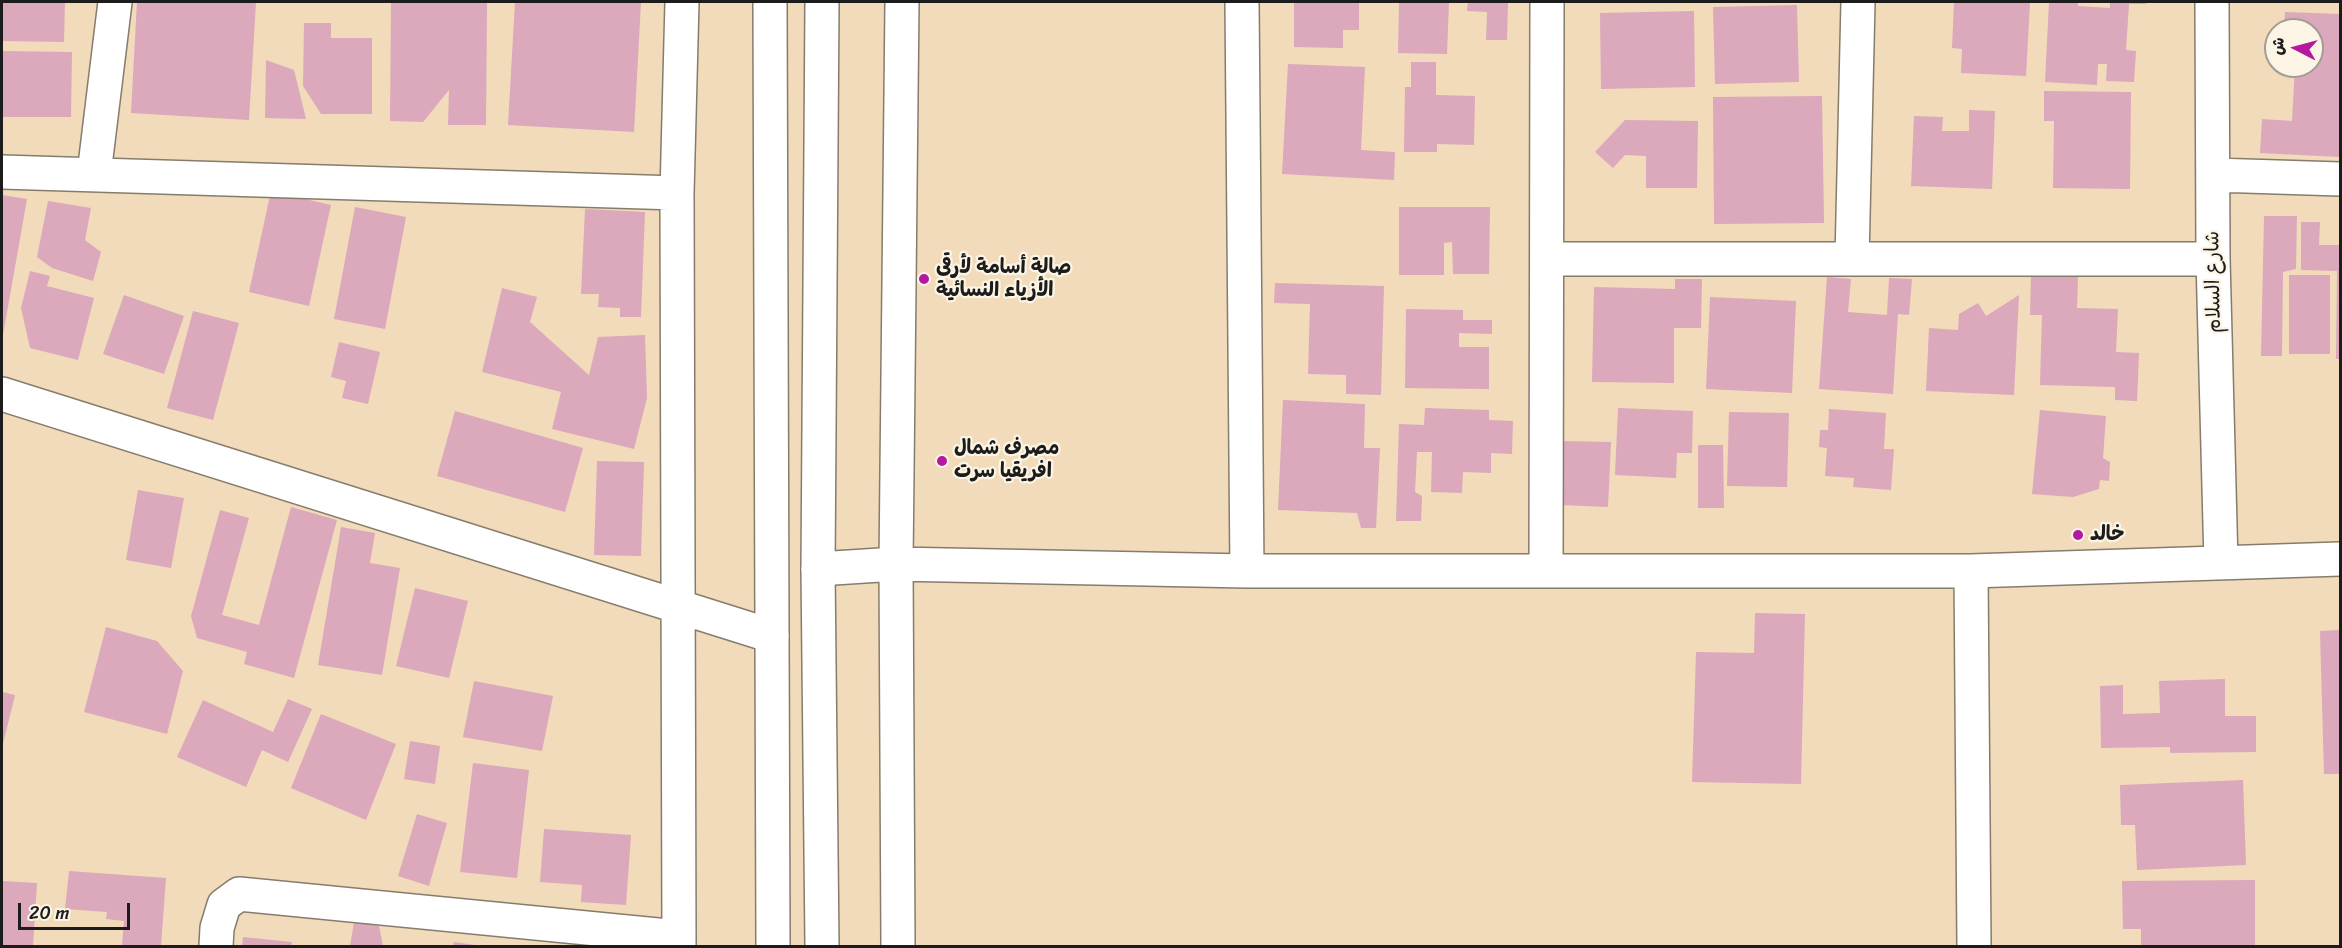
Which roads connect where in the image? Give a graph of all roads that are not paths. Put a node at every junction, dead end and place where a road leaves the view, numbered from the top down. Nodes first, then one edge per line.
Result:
1 (115, 2) edge
2 (682, 2) edge
3 (770, 2) edge
4 (822, 2) edge
5 (902, 2) edge
6 (1242, 2) edge
7 (1547, 2) edge
8 (1858, 2) edge
9 (2212, 2) edge
10 (2, 172) edge
11 (94, 174) junction
12 (2214, 176) junction
13 (2340, 178) edge
14 (677, 194) junction
15 (1852, 259) junction
16 (2213, 259) junction
17 (1548, 260) junction
18 (2, 394) edge
19 (2340, 559) edge
20 (2221, 563) junction
21 (896, 564) junction
22 (818, 569) junction
23 (1247, 571) junction
24 (1546, 571) junction
25 (1971, 571) junction
26 (677, 605) junction
27 (772, 636) junction
28 (678, 942) edge
29 (216, 946) edge
30 (773, 946) edge
31 (822, 946) edge
32 (898, 946) edge
33 (1974, 946) edge

1 - 11 main road
2 - 14 main road
3 - 27 main road
4 - 22 main road
5 - 21 main road
6 - 23 main road
7 - 17 main road
8 - 15 main road
9 - 12 main road, شارع السلام
10 - 11 main road
11 - 14 main road
12 - 13 main road
12 - 16 main road, شارع السلام
14 - 26 main road
15 - 16 main road
15 - 17 main road
16 - 20 main road, شارع السلام
17 - 24 main road
18 - 26 main road
19 - 20 main road
20 - 25 main road
21 - 22 main road
21 - 23 main road
21 - 32 main road
22 - 31 main road
23 - 24 main road
24 - 25 main road
25 - 33 main road
26 - 27 main road
26 - 28 main road
27 - 30 main road
28 - 29 main road

